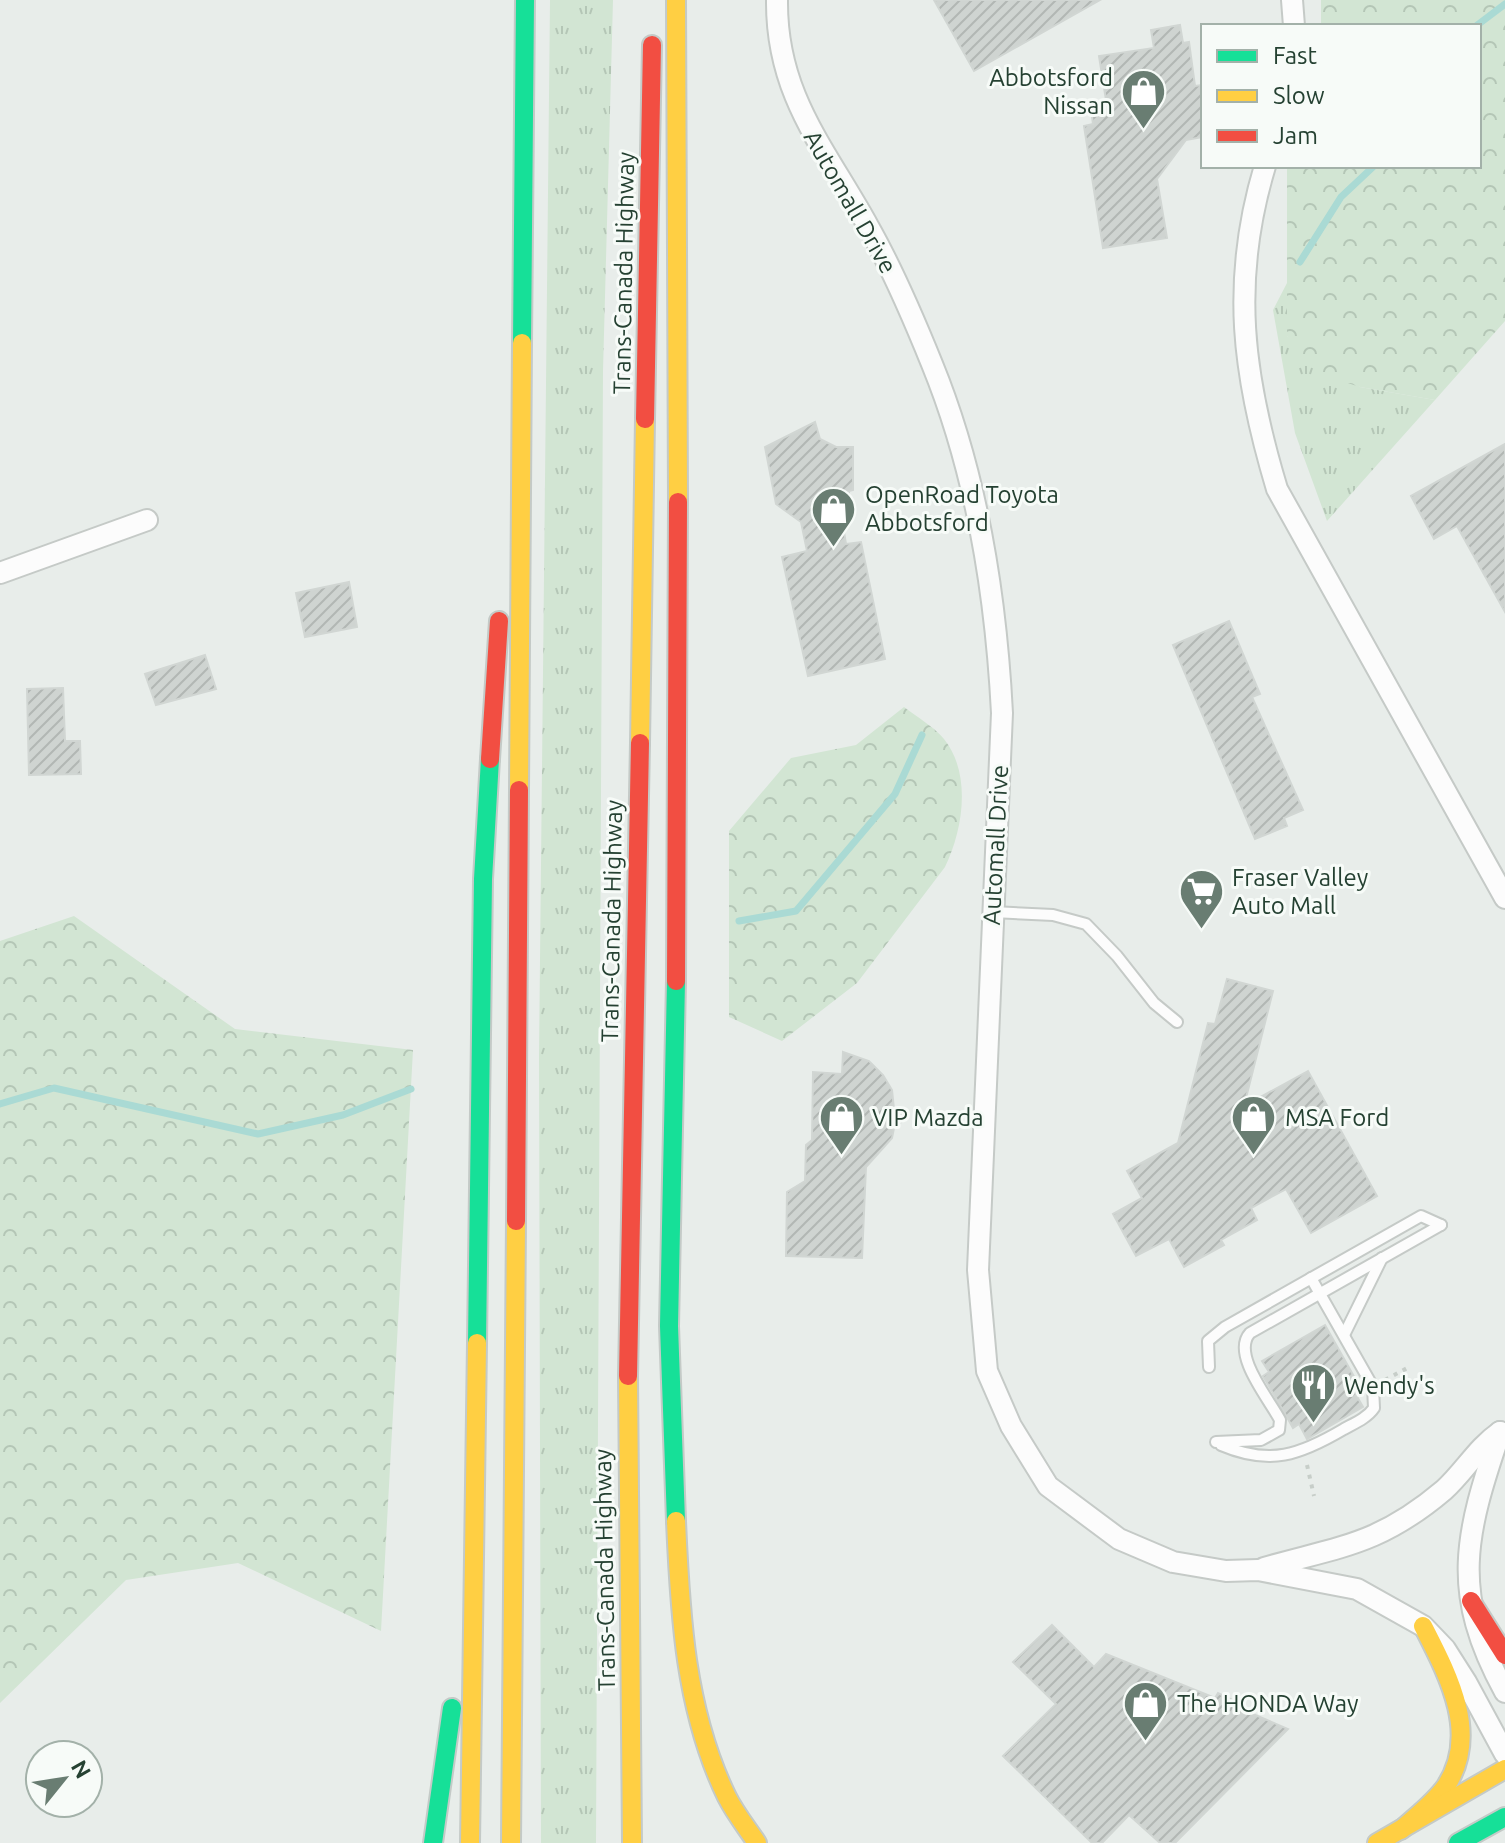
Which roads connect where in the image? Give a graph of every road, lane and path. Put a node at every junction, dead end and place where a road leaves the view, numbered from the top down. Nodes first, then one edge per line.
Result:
1 (525, 0) edge
2 (676, 0) edge
3 (777, 0) edge
4 (1292, 0) edge
5 (1294, 24) edge
6 (653, 27) dead end
7 (527, 60) junction
8 (1264, 168) edge
9 (147, 520) dead end
10 (0, 573) edge
11 (1505, 898) edge
12 (993, 912) junction
13 (1177, 1022) dead end
14 (1382, 1258) junction
15 (1311, 1278) junction
16 (1320, 1294) junction
17 (1344, 1335) junction
18 (1411, 1366) dead end
19 (1209, 1367) dead end
20 (1373, 1387) junction
21 (1502, 1426) edge
22 (1303, 1451) junction
23 (1314, 1496) dead end
24 (472, 1568) junction
25 (1258, 1570) junction
26 (1471, 1601) junction
27 (1423, 1626) junction
28 (1505, 1655) edge
29 (1505, 1692) edge
30 (1505, 1754) edge
31 (1505, 1769) edge
32 (1505, 1817) edge
33 (1401, 1830) junction
34 (433, 1843) edge
35 (470, 1843) edge
36 (511, 1843) edge
37 (632, 1843) edge
38 (757, 1843) edge
39 (1377, 1843) edge
40 (1458, 1843) edge

1 - 7 main road
2 - 38 main road
3 - 12 street, Automall Drive
4 - 5 street
6 - 37 main road, Trans-Canada Highway
7 - 24 main road
7 - 36 main road
8 - 11 street
9 - 10 street
12 - 13 lane
12 - 25 street, Automall Drive
14 - 15 lane
14 - 16 lane
14 - 17 lane
15 - 16 lane
15 - 19 lane
16 - 17 lane
16 - 22 lane
17 - 20 lane
18 - 20 path
20 - 22 lane
21 - 25 street, Automall Drive
21 - 26 street, Automall Drive
22 - 23 path
24 - 34 main road
24 - 35 main road
25 - 27 street, Automall Drive
26 - 28 main road
26 - 29 street, Automall Drive
27 - 30 street, Automall Drive
27 - 33 main road
31 - 33 main road
32 - 40 main road
33 - 39 main road

